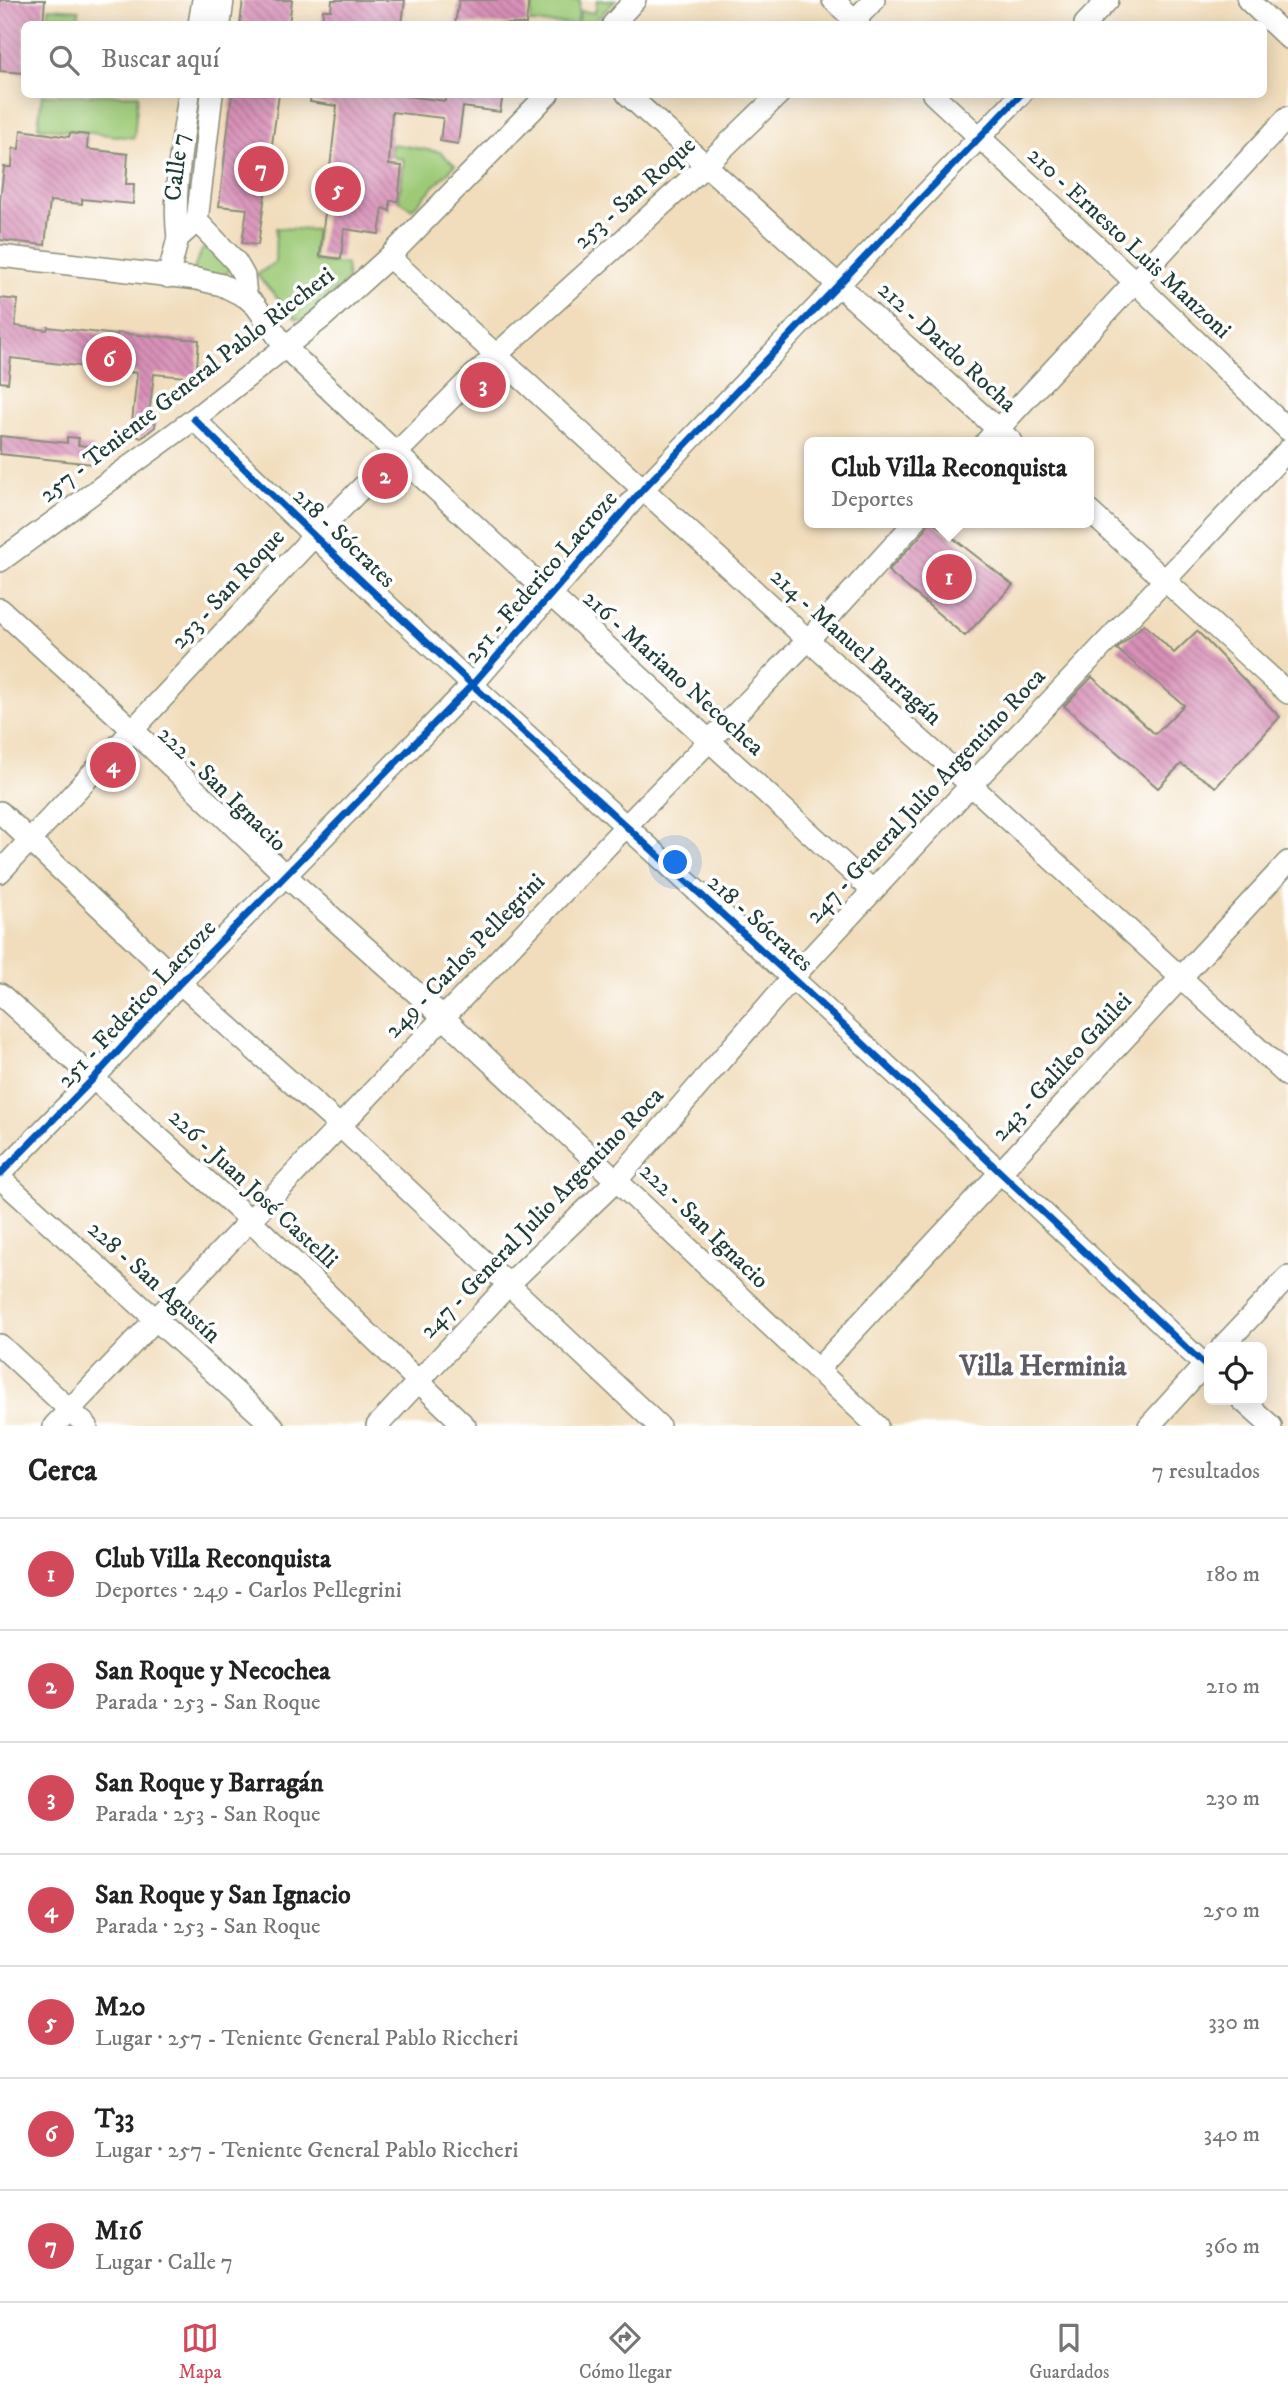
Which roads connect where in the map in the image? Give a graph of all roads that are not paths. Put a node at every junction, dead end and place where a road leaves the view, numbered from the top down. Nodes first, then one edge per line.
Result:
1 (203, 0) edge
2 (223, 0) edge
3 (635, 0) edge
4 (833, 0) edge
5 (874, 0) edge
6 (1108, 0) edge
7 (1248, 0) edge
8 (200, 21) edge
9 (220, 21) edge
10 (616, 21) edge
11 (853, 21) edge
12 (857, 21) edge
13 (1088, 21) edge
14 (1288, 38) edge
15 (188, 98) edge
16 (212, 98) edge
17 (544, 98) edge
18 (631, 98) edge
19 (775, 98) edge
20 (937, 98) edge
21 (1017, 98) edge
22 (1288, 117) edge
23 (980, 139) junction
24 (706, 165) junction
25 (197, 221) junction
26 (178, 238) junction
27 (0, 256) edge
28 (388, 257) junction
29 (167, 276) junction
30 (1133, 281) junction
31 (840, 284) junction
32 (246, 297) junction
33 (286, 348) junction
34 (495, 355) junction
35 (194, 419) junction
36 (1288, 430) edge
37 (998, 437) edge
38 (1000, 437) edge
39 (1288, 450) edge
40 (396, 453) junction
41 (643, 489) junction
42 (1094, 515) edge
43 (909, 528) edge
44 (313, 537) junction
45 (0, 561) edge
46 (1165, 579) junction
47 (550, 595) junction
48 (0, 609) edge
49 (808, 640) junction
50 (472, 685) junction
51 (1288, 693) edge
52 (132, 729) junction
53 (709, 741) junction
54 (971, 785) junction
55 (0, 812) edge
56 (625, 827) junction
57 (30, 839) junction
58 (1288, 862) edge
59 (0, 872) edge
60 (286, 876) junction
61 (873, 891) junction
62 (792, 978) junction
63 (1180, 979) junction
64 (180, 983) junction
65 (0, 994) edge
66 (443, 1017) junction
67 (1288, 1076) edge
68 (94, 1078) junction
69 (340, 1126) junction
70 (1000, 1172) junction
71 (0, 1176) edge
72 (617, 1180) junction
73 (250, 1220) junction
74 (1288, 1277) edge
75 (509, 1284) junction
76 (156, 1319) junction
77 (1227, 1342) edge
78 (0, 1345) edge
79 (1204, 1361) edge
80 (1204, 1369) edge
81 (817, 1370) junction
82 (418, 1381) junction
83 (1248, 1405) edge
84 (69, 1410) junction
85 (54, 1426) edge
86 (87, 1426) edge
87 (273, 1426) edge
88 (377, 1426) edge
89 (466, 1426) edge
90 (659, 1426) edge
91 (877, 1426) edge
92 (1149, 1426) edge
93 (1271, 1426) edge

1 - 8 street
2 - 9 street
3 - 10 street
4 - 11 street
5 - 12 street
6 - 13 street
7 - 14 street
15 - 26 street, Calle 7
16 - 25 street, Calle 7
17 - 28 street, 257 - Teniente General Pablo Riccheri
18 - 24 street, 212 - Dardo Rocha
19 - 24 street, 253 - San Roque
20 - 23 street, 210 - Ernesto Luis Manzoni
21 - 23 street, 251 - Federico Lacroze
22 - 30 street
23 - 30 street, 210 - Ernesto Luis Manzoni
23 - 31 street, 251 - Federico Lacroze
24 - 31 street, 212 - Dardo Rocha
24 - 34 street, 253 - San Roque
25 - 26 street, Calle 7
25 - 32 street
26 - 29 street, Calle 7
27 - 29 street
28 - 33 street, 257 - Teniente General Pablo Riccheri
28 - 34 street, 214 - Manuel Barragán
29 - 32 street
30 - 36 street, 210 - Ernesto Luis Manzoni
30 - 38 street
31 - 37 street, 212 - Dardo Rocha
31 - 41 street, 251 - Federico Lacroze
32 - 33 street, 216 - Mariano Necochea
33 - 35 street, 257 - Teniente General Pablo Riccheri
33 - 40 street, 216 - Mariano Necochea
34 - 40 street, 253 - San Roque
34 - 41 street, 214 - Manuel Barragán
35 - 44 street, 218 - Sócrates
35 - 45 street, 257 - Teniente General Pablo Riccheri
39 - 46 street, 247 - General Julio Argentino Roca
40 - 44 street, 253 - San Roque
40 - 47 street, 216 - Mariano Necochea
41 - 47 street, 251 - Federico Lacroze
41 - 49 street, 214 - Manuel Barragán
42 - 46 street
43 - 49 street, 249 - Carlos Pellegrini
44 - 50 street, 218 - Sócrates
44 - 52 street, 253 - San Roque
46 - 51 street
46 - 54 street, 247 - General Julio Argentino Roca
47 - 50 street, 251 - Federico Lacroze
47 - 53 street, 216 - Mariano Necochea
48 - 52 street, 222 - San Ignacio
49 - 53 street, 249 - Carlos Pellegrini
49 - 54 street, 214 - Manuel Barragán
50 - 56 street, 218 - Sócrates
50 - 60 street, 251 - Federico Lacroze
52 - 57 street, 253 - San Roque
52 - 60 street, 222 - San Ignacio
53 - 56 street, 249 - Carlos Pellegrini
53 - 61 street, 216 - Mariano Necochea
54 - 61 street, 247 - General Julio Argentino Roca
54 - 63 street, 214 - Manuel Barragán
55 - 57 street
56 - 62 street, 218 - Sócrates
56 - 66 street, 249 - Carlos Pellegrini
57 - 59 street, 253 - San Roque
57 - 64 street
58 - 63 street, 243 - Galileo Galilei
60 - 64 street, 251 - Federico Lacroze
60 - 66 street, 222 - San Ignacio
61 - 62 street, 247 - General Julio Argentino Roca
62 - 70 street, 218 - Sócrates
62 - 72 street, 247 - General Julio Argentino Roca
63 - 67 street, 214 - Manuel Barragán
63 - 70 street, 243 - Galileo Galilei
64 - 68 street, 251 - Federico Lacroze
64 - 69 street
65 - 68 street, 226 - Juan José Castelli
66 - 69 street, 249 - Carlos Pellegrini
66 - 72 street, 222 - San Ignacio
68 - 71 street, 251 - Federico Lacroze
68 - 73 street, 226 - Juan José Castelli
69 - 73 street, 249 - Carlos Pellegrini
69 - 75 street
70 - 79 street, 218 - Sócrates
70 - 81 street, 243 - Galileo Galilei
71 - 76 street, 228 - San Agustín
72 - 75 street, 247 - General Julio Argentino Roca
72 - 81 street, 222 - San Ignacio
73 - 76 street, 249 - Carlos Pellegrini
73 - 82 street, 226 - Juan José Castelli
74 - 77 street
75 - 82 street, 247 - General Julio Argentino Roca
75 - 90 street
76 - 84 street, 249 - Carlos Pellegrini
76 - 87 street, 228 - San Agustín
78 - 84 street
80 - 92 street
81 - 91 street, 222 - San Ignacio
82 - 88 street, 247 - General Julio Argentino Roca
82 - 89 street, 226 - Juan José Castelli
83 - 93 street
84 - 85 street, 249 - Carlos Pellegrini
84 - 86 street

